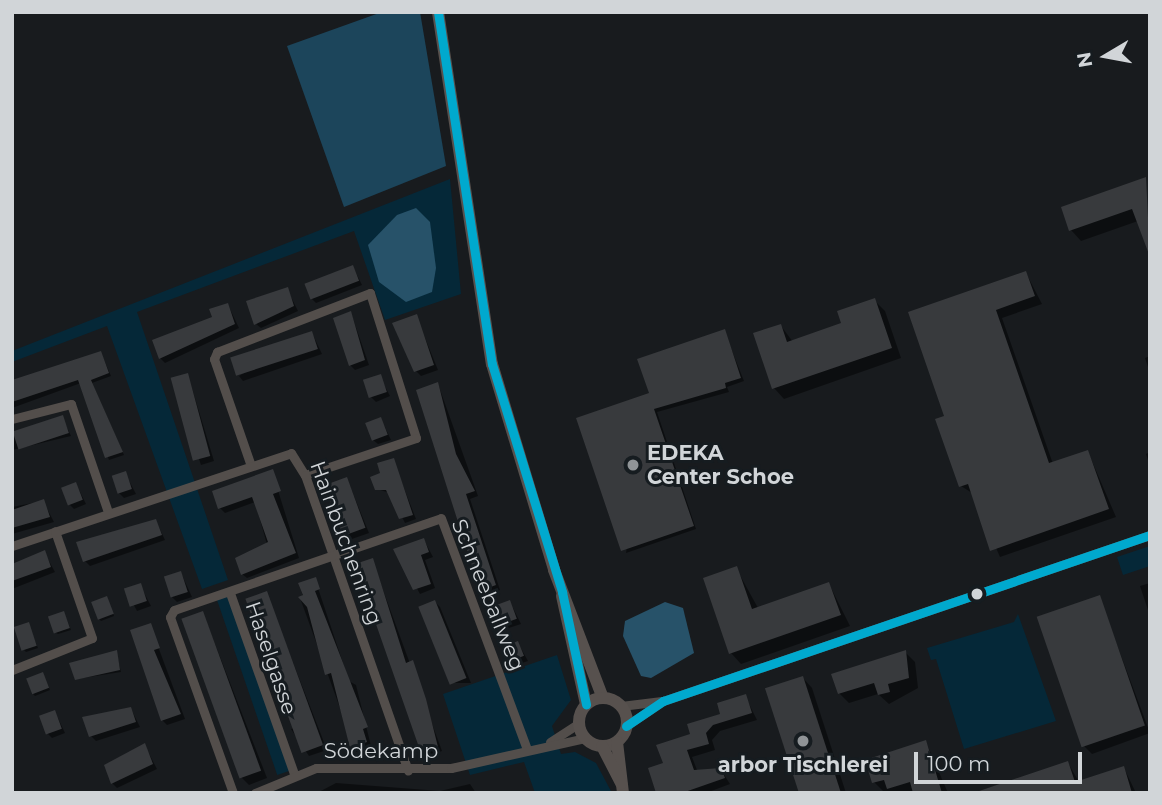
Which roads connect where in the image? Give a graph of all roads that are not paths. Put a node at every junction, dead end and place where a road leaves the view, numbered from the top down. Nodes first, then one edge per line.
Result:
1 (438, 12) edge
2 (12, 419) edge
3 (250, 463) junction
4 (305, 475) junction
5 (108, 513) junction
6 (55, 531) junction
7 (1150, 535) edge
8 (12, 546) edge
9 (334, 555) junction
10 (562, 592) junction
11 (230, 593) junction
12 (12, 670) edge
13 (603, 698) junction
14 (663, 701) junction
15 (586, 704) junction
16 (621, 706) junction
17 (579, 724) junction
18 (626, 726) junction
19 (585, 738) junction
20 (550, 742) junction
21 (617, 742) junction
22 (602, 746) junction
23 (527, 749) junction
24 (408, 771) junction
25 (293, 774) junction
26 (622, 788) edge
27 (233, 793) edge
28 (255, 793) edge

1 - 10 main road
2 - 5 street
3 - 4 street, Hainbuchenring
3 - 4 street
3 - 5 street, Hainbuchenring
4 - 9 street, Hainbuchenring
5 - 6 street, Hainbuchenring
6 - 8 street, Hainbuchenring
6 - 12 street
7 - 14 street
9 - 11 street
9 - 23 street, Schneeballweg
9 - 24 street, Hainbuchenring
10 - 13 main road
10 - 15 main road
11 - 25 street, Haselgasse
11 - 27 street
13 - 15 main road
13 - 16 main road
14 - 16 street
14 - 18 street
15 - 17 main road
16 - 18 main road
17 - 19 main road
17 - 20 street, Södekamp
18 - 21 main road
19 - 20 street, Södekamp
19 - 22 main road
20 - 23 street, Södekamp
21 - 22 main road
21 - 26 main road
22 - 26 main road
23 - 24 street, Södekamp
24 - 25 street, Södekamp
25 - 28 street, Södekamp

